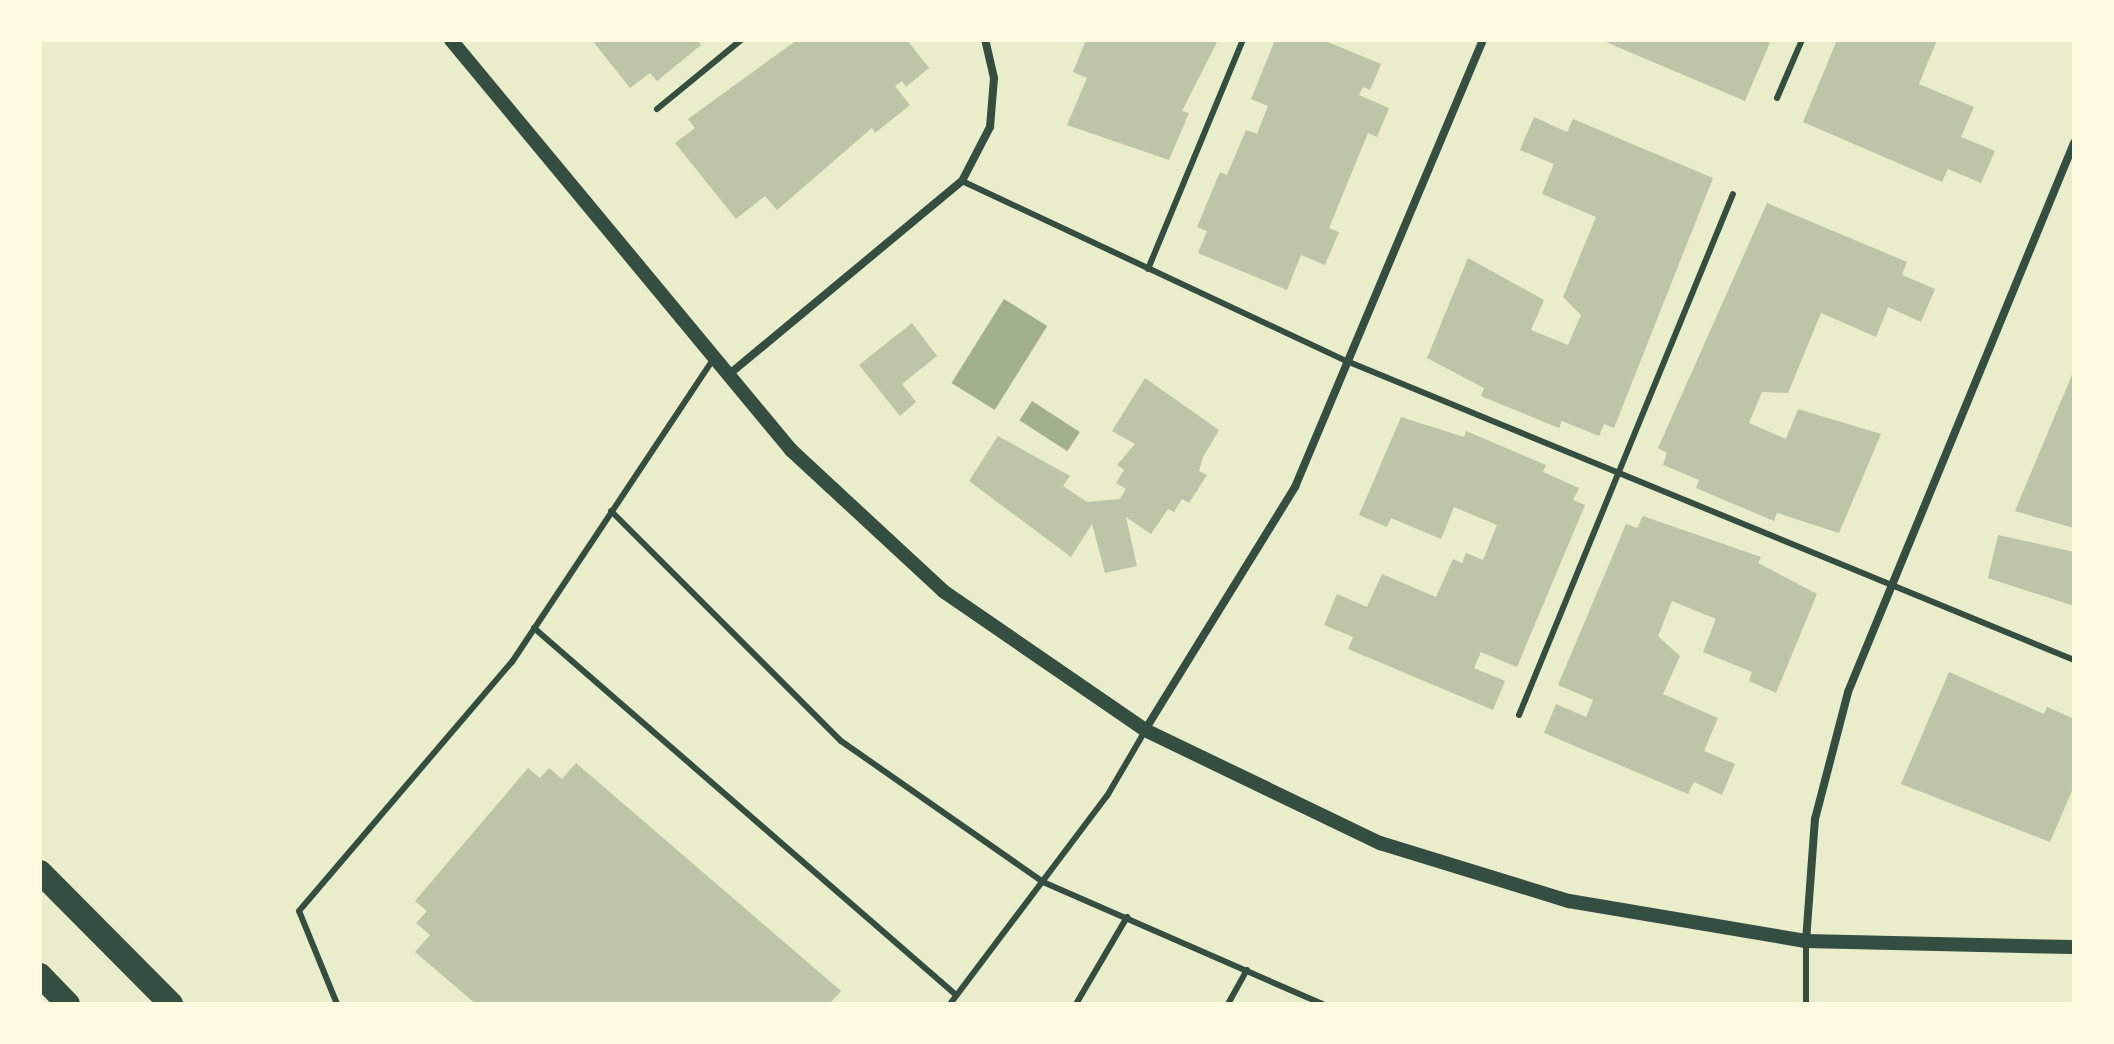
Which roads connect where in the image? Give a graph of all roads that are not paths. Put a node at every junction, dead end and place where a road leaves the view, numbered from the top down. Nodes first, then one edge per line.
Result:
1 (451, 40) edge
2 (741, 40) edge
3 (985, 40) edge
4 (1243, 40) edge
5 (1483, 40) edge
6 (1802, 40) edge
7 (1777, 98) dead end
8 (657, 109) dead end
9 (2074, 143) edge
10 (962, 181) junction
11 (1733, 194) dead end
12 (1148, 269) junction
13 (712, 361) junction
14 (1349, 362) junction
15 (726, 378) junction
16 (1618, 474) junction
17 (611, 511) junction
18 (1892, 587) junction
19 (534, 628) junction
20 (2074, 660) edge
21 (1519, 715) dead end
22 (1145, 730) junction
23 (40, 872) edge
24 (1043, 882) junction
25 (1127, 917) junction
26 (1806, 941) junction
27 (2074, 947) edge
28 (1247, 970) junction
29 (40, 975) edge
30 (956, 995) junction
31 (68, 1004) edge
32 (171, 1004) edge
33 (337, 1004) edge
34 (950, 1004) edge
35 (1076, 1004) edge
36 (1228, 1004) edge
37 (1322, 1004) edge
38 (1806, 1004) edge

1 - 13 street
2 - 8 lane
3 - 10 street
4 - 12 lane
5 - 14 street
6 - 7 lane
9 - 18 street
10 - 12 lane
10 - 15 street
11 - 16 lane
12 - 14 lane
13 - 15 street
13 - 17 lane
14 - 16 lane
14 - 22 street
15 - 22 street
16 - 18 lane
16 - 21 lane
17 - 19 lane
17 - 24 lane
18 - 20 lane
18 - 26 street
19 - 30 lane
19 - 33 lane
22 - 24 lane
22 - 26 street
23 - 32 highway
24 - 25 lane
24 - 30 lane
25 - 28 lane
25 - 35 lane
26 - 27 street
26 - 38 lane
28 - 36 lane
28 - 37 lane
29 - 31 highway
30 - 34 lane

